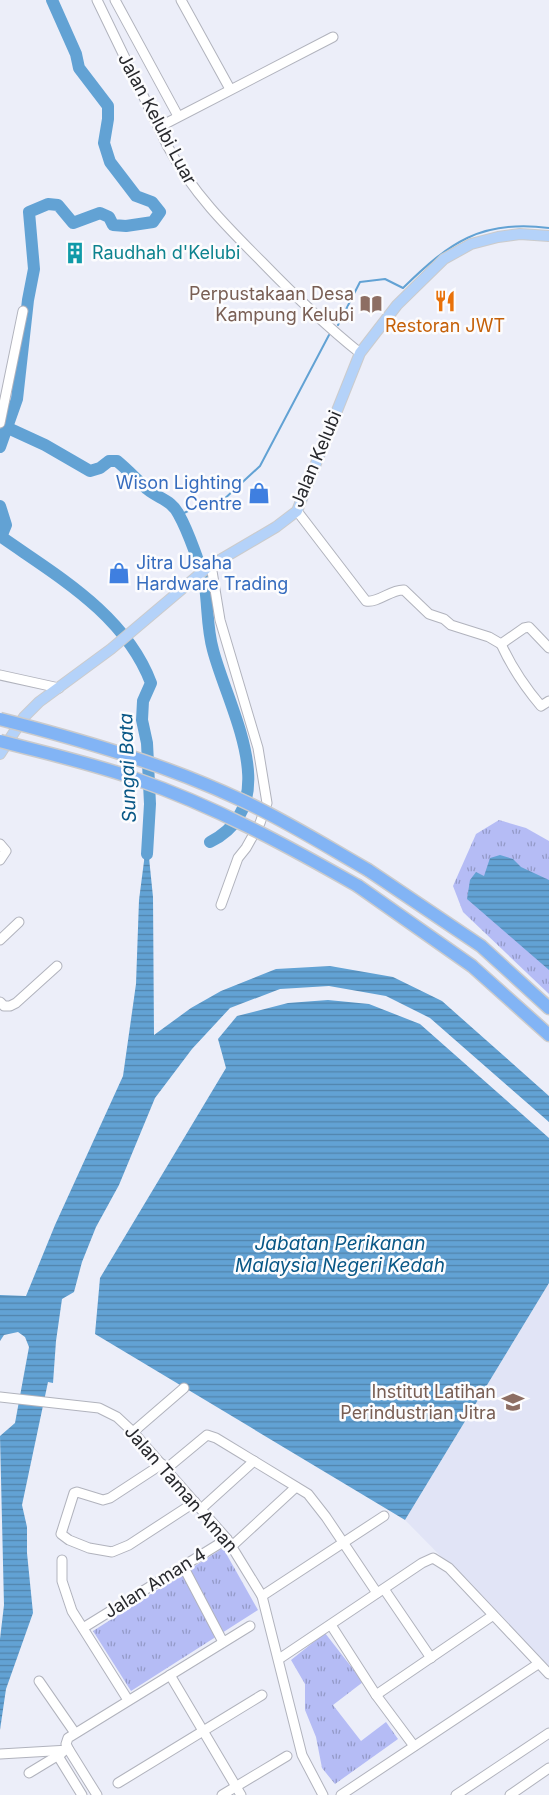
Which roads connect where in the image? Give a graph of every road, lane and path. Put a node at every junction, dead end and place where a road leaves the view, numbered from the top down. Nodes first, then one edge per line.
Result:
1 (97, 0) edge
2 (115, 0) edge
3 (185, 1) edge
4 (333, 37) dead end
5 (230, 89) junction
6 (178, 116) junction
7 (159, 127) junction
8 (549, 236) edge
9 (23, 310) dead end
10 (360, 353) junction
11 (0, 422) edge
12 (296, 511) junction
13 (209, 566) junction
14 (501, 644) junction
15 (549, 648) edge
16 (0, 675) edge
17 (59, 688) junction
18 (549, 701) edge
19 (0, 719) edge
20 (0, 741) edge
21 (0, 754) edge
22 (0, 844) edge
23 (0, 860) edge
24 (221, 905) dead end
25 (19, 922) dead end
26 (0, 940) edge
27 (56, 966) dead end
28 (0, 1002) edge
29 (549, 1008) edge
30 (549, 1036) edge
31 (184, 1388) dead end
32 (0, 1397) edge
33 (133, 1432) junction
34 (254, 1461) junction
35 (164, 1466) junction
36 (296, 1487) junction
37 (198, 1506) junction
38 (384, 1516) dead end
39 (229, 1542) junction
40 (344, 1543) junction
41 (62, 1560) dead end
42 (183, 1566) junction
43 (381, 1591) junction
44 (262, 1596) junction
45 (492, 1616) junction
46 (331, 1625) junction
47 (250, 1626) dead end
48 (83, 1628) junction
49 (223, 1642) junction
50 (431, 1658) junction
51 (279, 1659) junction
52 (538, 1664) junction
53 (549, 1674) edge
54 (170, 1675) junction
55 (39, 1681) dead end
56 (262, 1695) dead end
57 (376, 1695) junction
58 (128, 1700) junction
59 (203, 1732) junction
60 (75, 1733) junction
61 (549, 1733) edge
62 (414, 1746) junction
63 (69, 1750) junction
64 (0, 1754) edge
65 (58, 1756) junction
66 (287, 1756) dead end
67 (549, 1768) edge
68 (29, 1773) dead end
69 (118, 1783) dead end
70 (236, 1787) junction
71 (82, 1795) edge
72 (97, 1795) edge
73 (222, 1795) edge
74 (241, 1795) edge
75 (323, 1795) edge
76 (341, 1795) edge
77 (456, 1795) edge
78 (510, 1795) edge

1 - 7 street, Jalan Kelubi Luar
2 - 6 street
3 - 5 street
4 - 5 street
5 - 6 street
6 - 7 street
7 - 10 street, Jalan Kelubi Luar
8 - 10 main road, Jalan Kelubi
9 - 11 street
10 - 12 main road, Jalan Kelubi
12 - 13 main road, Jalan Kelubi
12 - 14 street
13 - 17 main road, Jalan Kelubi
13 - 24 street
14 - 15 street
14 - 18 street
16 - 17 street
17 - 21 main road, Jalan Kelubi
19 - 29 highway, bridge
20 - 30 highway, bridge
22 - 23 street
25 - 26 street
27 - 28 street
31 - 33 street
32 - 33 street, Jalan Taman Aman
33 - 35 street, Jalan Taman Aman
34 - 35 street
34 - 36 street
34 - 37 street
35 - 37 street, Jalan Taman Aman
35 - 37 street
36 - 39 street, Jalan Aman 4
36 - 40 street
37 - 39 street, Jalan Taman Aman
38 - 40 street
39 - 42 street, Jalan Aman 4
39 - 44 street, Jalan Taman Aman
40 - 43 street
40 - 44 street
41 - 48 street
42 - 48 street, Jalan Aman 4
42 - 49 street
43 - 45 street
43 - 46 street
43 - 50 street
44 - 51 street, Jalan Taman Aman
45 - 50 street
45 - 52 street
46 - 51 street
46 - 57 street
47 - 49 street
48 - 58 street
49 - 54 street
50 - 57 street
51 - 75 street, Jalan Taman Aman
52 - 53 street
52 - 62 street
54 - 58 street
54 - 59 street
55 - 60 street
56 - 59 street
57 - 62 street
58 - 60 street
59 - 69 street
59 - 70 street
60 - 63 street
61 - 77 street
62 - 76 street
63 - 64 street
63 - 65 street
63 - 72 street
65 - 68 street
65 - 71 street
66 - 70 street
67 - 78 street
70 - 73 street
70 - 74 street

